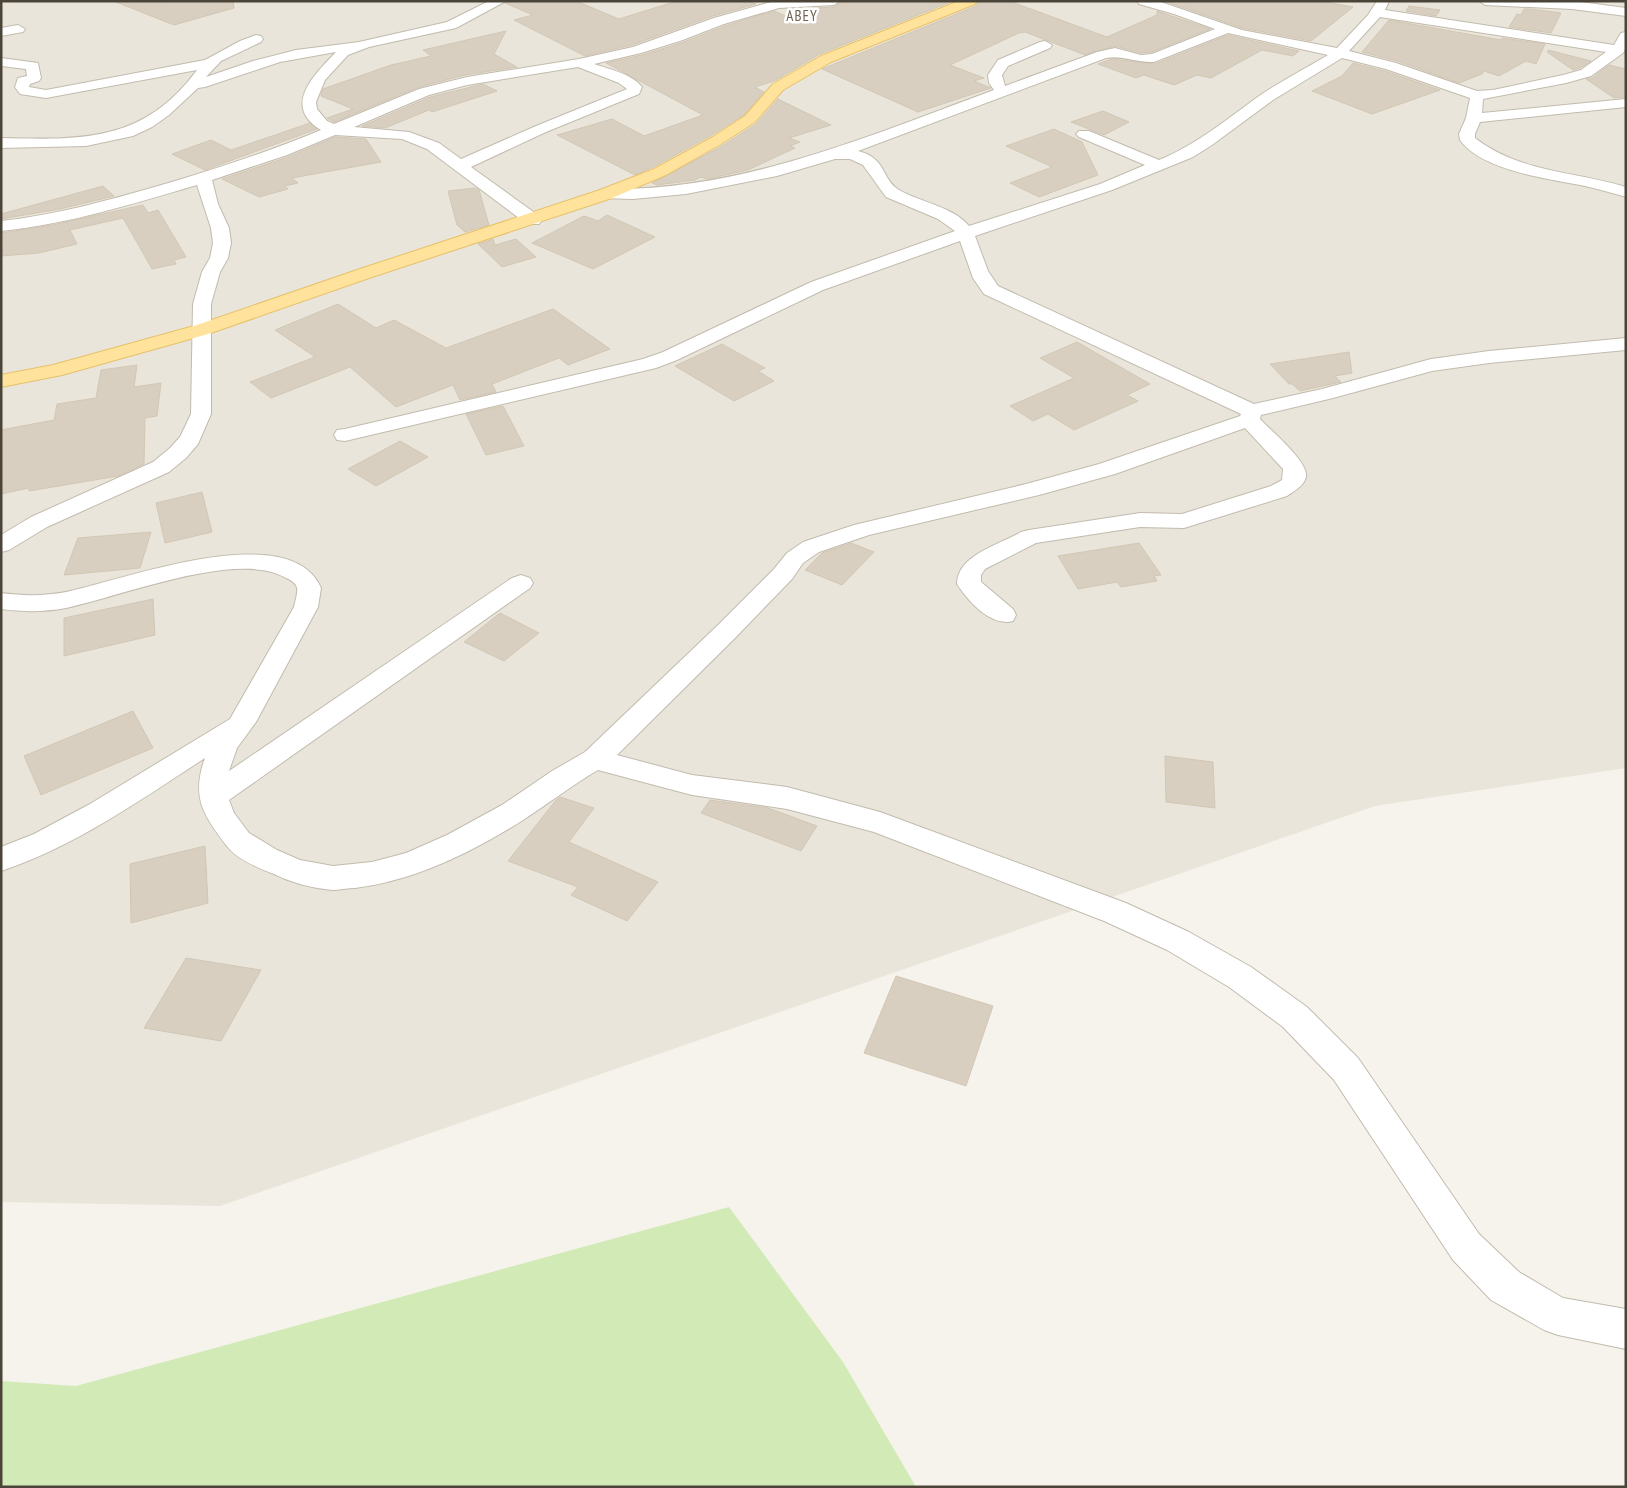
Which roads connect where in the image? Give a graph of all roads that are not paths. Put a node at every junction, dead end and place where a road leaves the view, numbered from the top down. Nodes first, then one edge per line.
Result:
1 (508, 1) edge
2 (834, 1) edge
3 (971, 1) edge
4 (1142, 1) edge
5 (1485, 1) edge
6 (1506, 2) edge
7 (496, 3) edge
8 (785, 3) edge
9 (1206, 6) dead end
10 (1380, 7) edge
11 (1626, 12) edge
12 (1192, 15) junction
13 (1227, 29) junction
14 (18, 30) dead end
15 (1, 32) edge
16 (1498, 32) junction
17 (1626, 36) edge
18 (256, 39) dead end
19 (365, 44) junction
20 (1045, 45) dead end
21 (1618, 50) junction
22 (1340, 53) junction
23 (1, 62) edge
24 (210, 62) junction
25 (579, 63) junction
26 (34, 78) junction
27 (9, 81) dead end
28 (190, 88) junction
29 (1002, 92) junction
30 (1476, 95) junction
31 (1626, 104) edge
32 (1474, 118) junction
33 (332, 130) junction
34 (1084, 134) dead end
35 (1, 143) edge
36 (826, 156) junction
37 (460, 166) junction
38 (1160, 166) junction
39 (203, 178) junction
40 (1626, 192) edge
41 (606, 194) junction
42 (533, 220) junction
43 (1, 226) edge
44 (966, 233) junction
45 (201, 330) junction
46 (1626, 344) edge
47 (1, 381) edge
48 (1251, 415) junction
49 (345, 435) dead end
50 (1, 545) edge
51 (521, 584) dead end
52 (1, 600) edge
53 (1004, 615) dead end
54 (242, 722) junction
55 (595, 759) junction
56 (213, 796) junction
57 (1, 859) edge
58 (1626, 1328) edge

1 - 7 street
2 - 8 street
3 - 41 main road
4 - 12 street
5 - 6 street
6 - 11 street
6 - 16 street
7 - 19 street
8 - 25 street
9 - 12 street
10 - 16 street
10 - 22 street
12 - 13 street
13 - 22 street
13 - 29 street
14 - 15 street
16 - 21 street
17 - 21 street
18 - 24 street
19 - 28 street
19 - 33 street
20 - 29 street
21 - 30 street
22 - 30 street
22 - 38 street
23 - 26 street
24 - 26 street
24 - 28 street
25 - 33 street
25 - 37 street
26 - 27 street
28 - 35 street
29 - 36 street
30 - 32 street
31 - 32 street
32 - 40 street
33 - 37 street
33 - 39 street
34 - 38 street
36 - 41 street
36 - 44 street
37 - 42 street
38 - 44 street
39 - 43 street
39 - 45 street
41 - 42 main road
42 - 45 main road
44 - 48 street
44 - 49 street
45 - 47 main road
45 - 50 street
46 - 48 street
48 - 53 street
48 - 55 street
51 - 56 street
52 - 54 street
54 - 56 street
54 - 57 street
55 - 56 street
55 - 58 street

